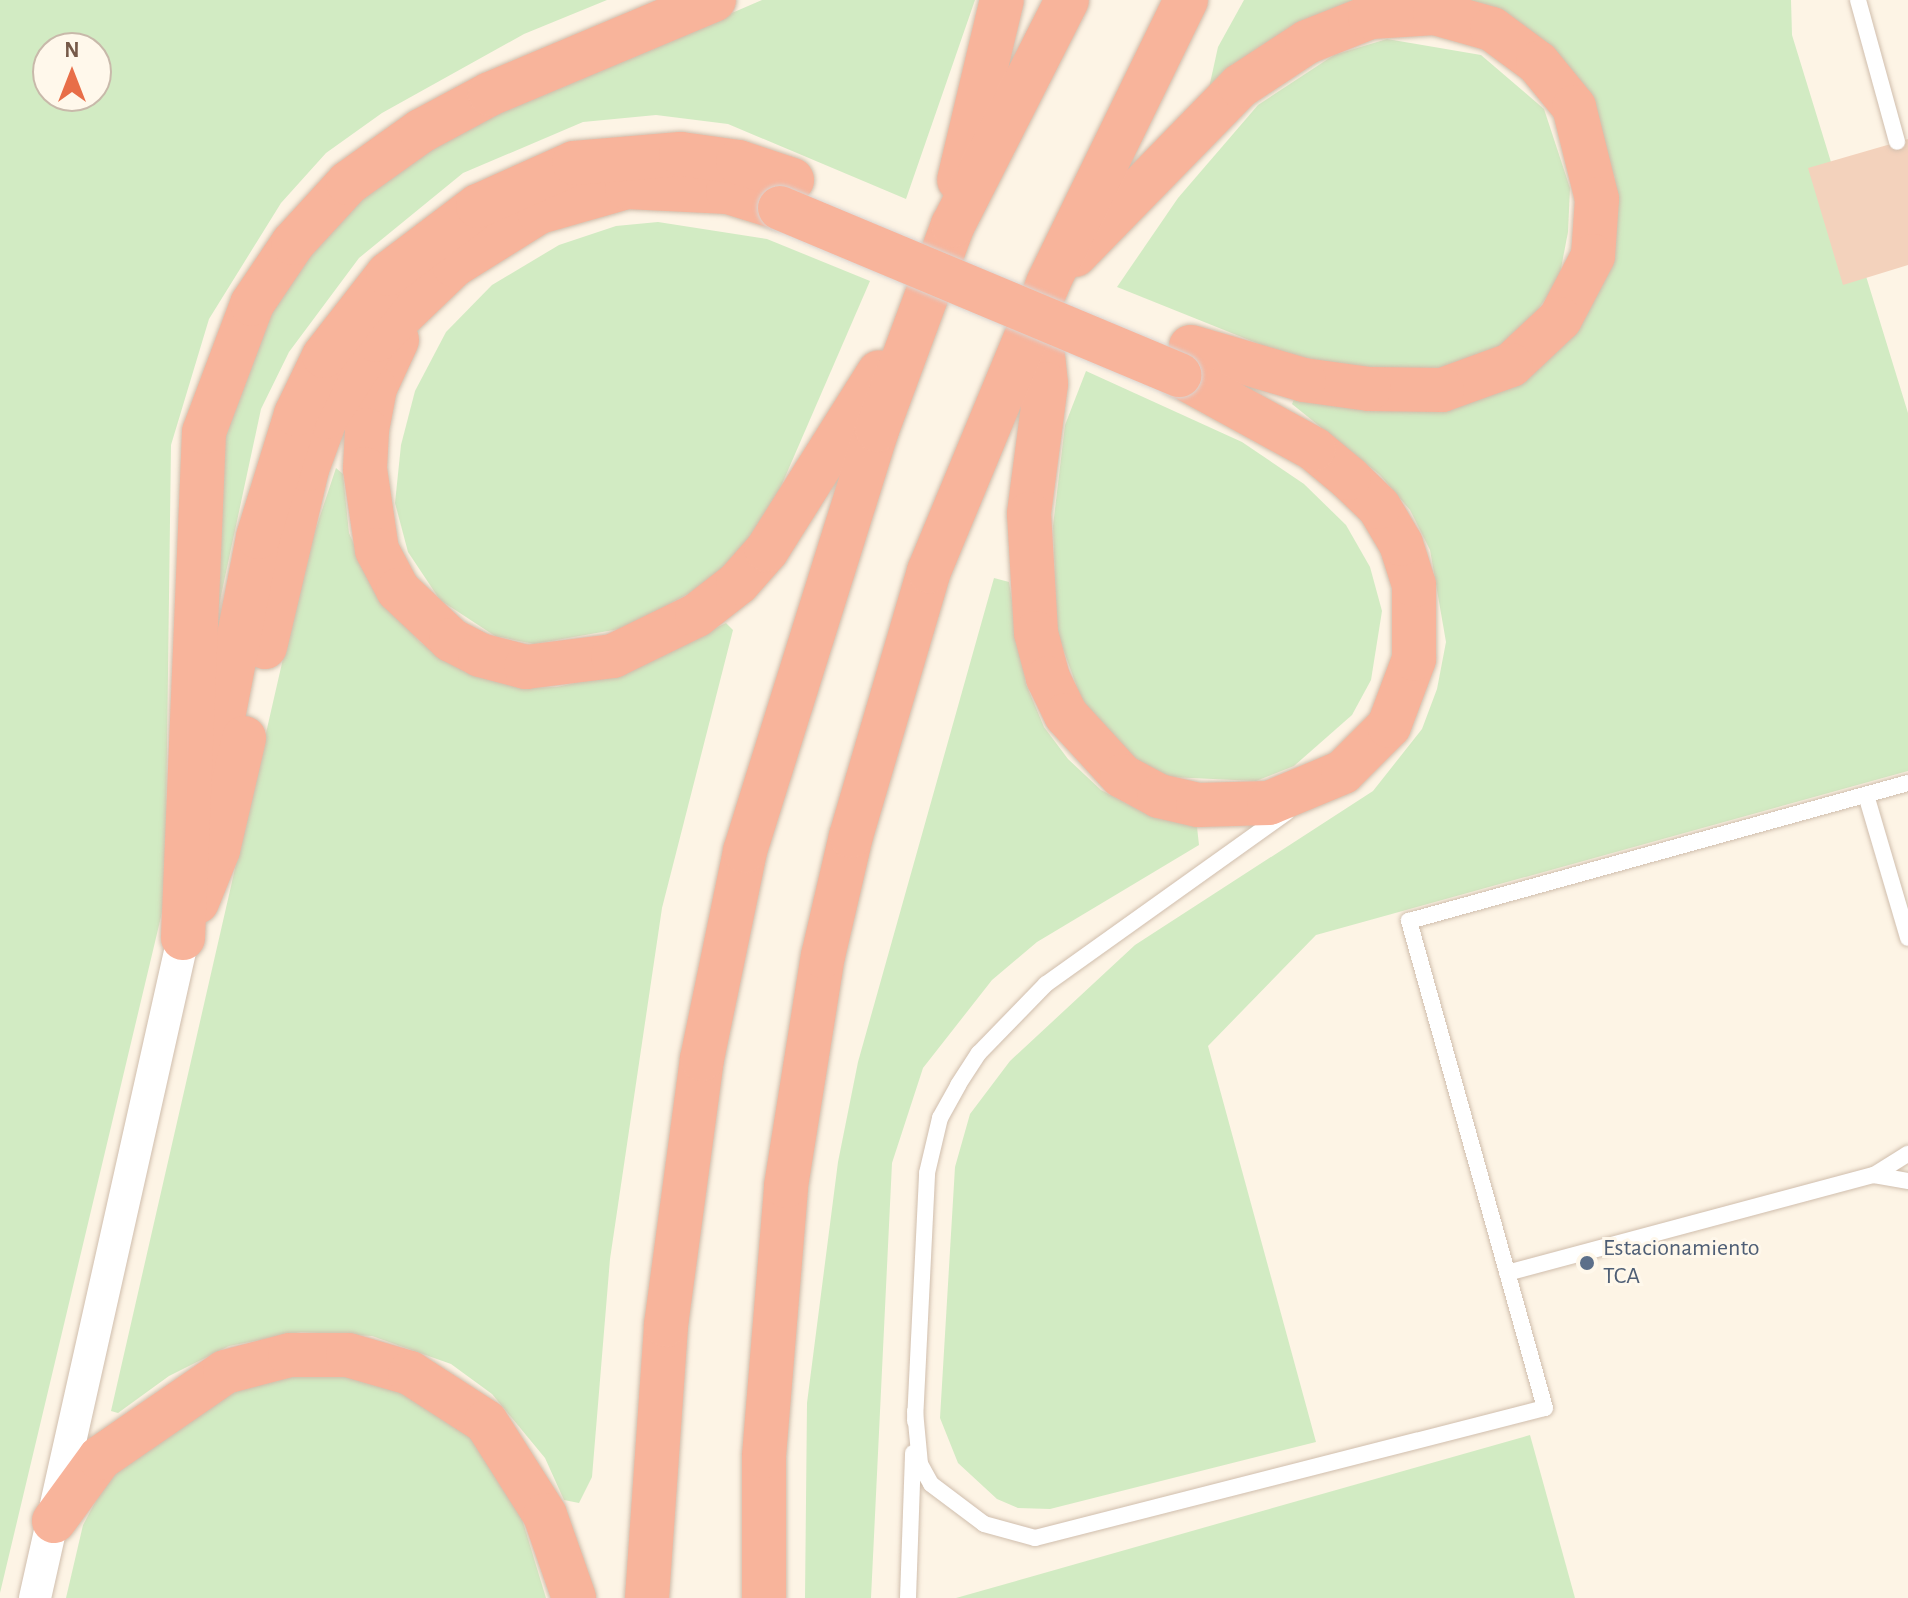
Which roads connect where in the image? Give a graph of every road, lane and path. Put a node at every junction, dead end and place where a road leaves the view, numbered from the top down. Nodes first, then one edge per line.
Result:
1 (714, 0) edge
2 (1002, 0) edge
3 (1067, 0) edge
4 (1186, 0) edge
5 (1858, 0) edge
6 (1897, 142) dead end
7 (786, 194) junction
8 (953, 225) junction
9 (423, 296) junction
10 (927, 296) junction
11 (1043, 298) junction
12 (1185, 361) junction
13 (1343, 772) junction
14 (1908, 783) edge
15 (1866, 795) junction
16 (183, 938) junction
17 (1908, 938) edge
18 (1908, 1154) edge
19 (1874, 1175) junction
20 (1908, 1181) edge
21 (1507, 1273) junction
22 (915, 1411) junction
23 (54, 1521) junction
24 (35, 1597) edge
25 (574, 1598) edge
26 (647, 1598) edge
27 (764, 1598) edge
28 (908, 1598) edge

1 - 16 highway
2 - 8 highway
3 - 8 highway
4 - 11 highway
5 - 6 lane
7 - 9 highway
7 - 12 highway
7 - 16 highway
8 - 10 highway
9 - 10 highway
9 - 16 highway
10 - 26 highway
11 - 12 highway
11 - 13 highway
11 - 27 highway
12 - 13 highway
13 - 22 lane
14 - 15 lane
15 - 17 lane
15 - 21 lane
16 - 23 street
18 - 19 lane
19 - 20 lane
19 - 21 lane
21 - 22 lane
22 - 28 lane
23 - 24 street
23 - 25 highway

